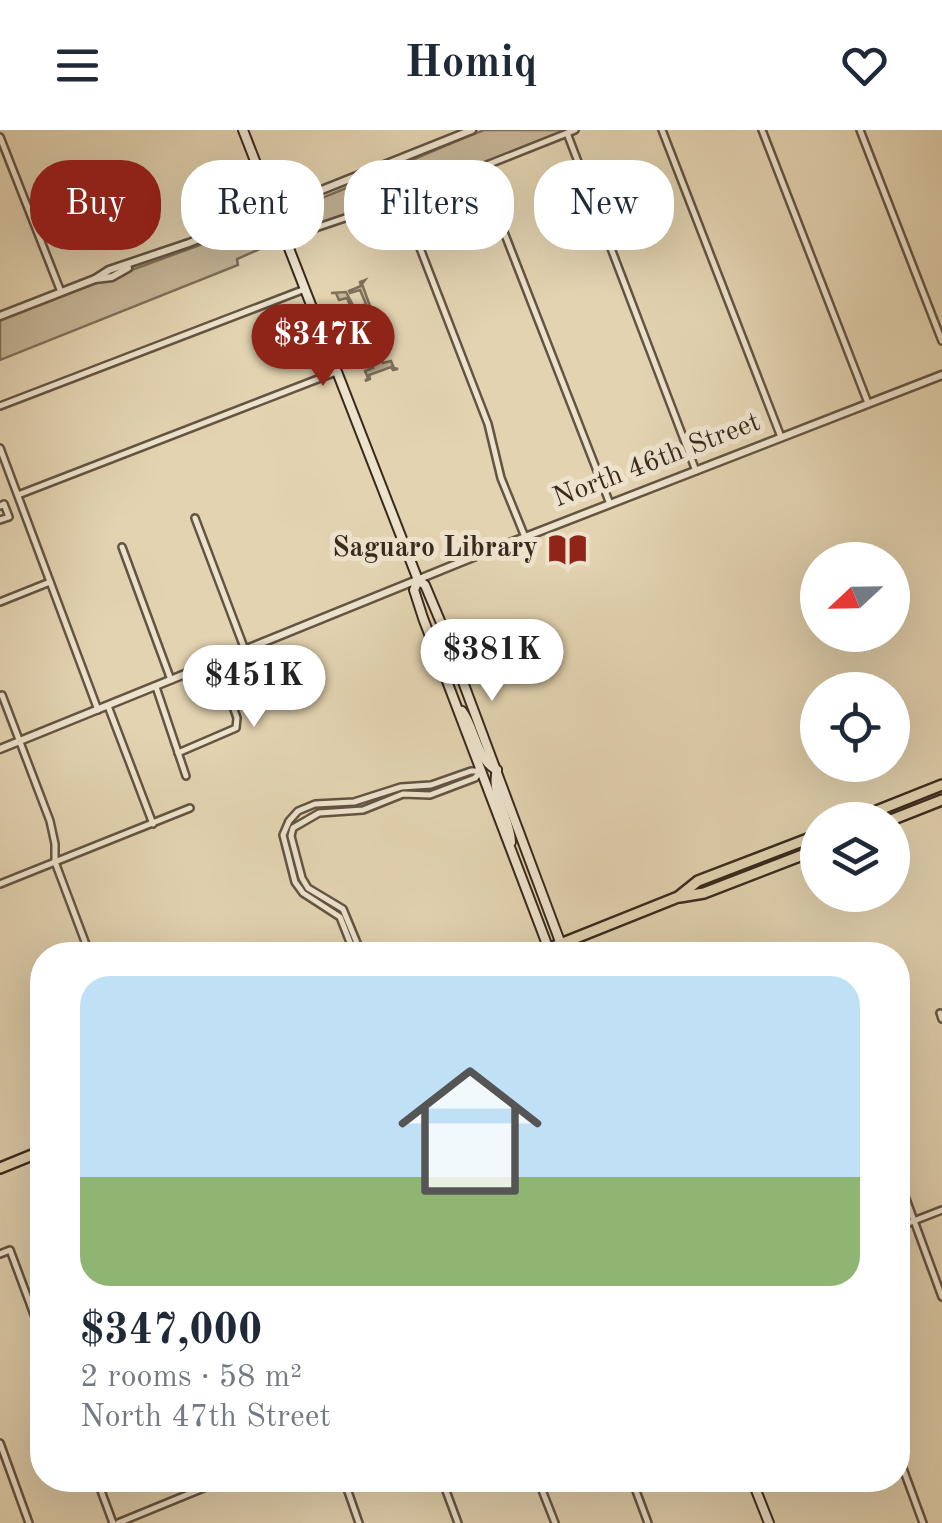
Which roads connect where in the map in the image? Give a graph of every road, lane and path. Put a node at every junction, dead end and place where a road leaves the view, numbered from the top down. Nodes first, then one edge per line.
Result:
1 (243, 130) edge
2 (472, 130) edge
3 (662, 130) edge
4 (762, 130) edge
5 (860, 130) edge
6 (571, 131) edge
7 (454, 133) edge
8 (0, 137) edge
9 (255, 160) edge
10 (499, 160) edge
11 (324, 188) edge
12 (181, 246) edge
13 (290, 250) edge
14 (421, 250) edge
15 (511, 250) edge
16 (305, 289) junction
17 (60, 292) junction
18 (0, 316) edge
19 (942, 340) edge
20 (336, 372) junction
21 (942, 375) edge
22 (868, 403) junction
23 (0, 406) edge
24 (781, 437) junction
25 (0, 448) edge
26 (696, 470) junction
27 (18, 495) junction
28 (610, 504) junction
29 (0, 506) edge
30 (195, 518) dead end
31 (0, 520) edge
32 (525, 537) junction
33 (122, 547) dead end
34 (418, 580) junction
35 (50, 582) junction
36 (0, 602) edge
37 (246, 650) junction
38 (225, 658) junction
39 (171, 680) junction
40 (156, 686) junction
41 (2, 695) edge
42 (456, 704) junction
43 (108, 706) junction
44 (98, 710) junction
45 (20, 741) junction
46 (0, 749) edge
47 (178, 754) junction
48 (497, 770) junction
49 (482, 771) junction
50 (186, 776) dead end
51 (942, 785) edge
52 (909, 798) junction
53 (942, 800) edge
54 (899, 802) edge
55 (190, 808) dead end
56 (913, 811) junction
57 (910, 812) edge
58 (153, 824) junction
59 (800, 842) edge
60 (511, 851) junction
61 (800, 856) edge
62 (55, 862) junction
63 (0, 884) edge
64 (678, 897) junction
65 (85, 942) edge
66 (355, 942) edge
67 (546, 942) edge
68 (561, 942) edge
69 (564, 942) edge
70 (30, 1156) edge
71 (0, 1168) edge
72 (910, 1210) edge
73 (942, 1210) edge
74 (914, 1221) junction
75 (910, 1223) edge
76 (0, 1254) edge
77 (942, 1297) edge
78 (30, 1304) edge
79 (0, 1443) edge
80 (910, 1488) edge
81 (102, 1492) edge
82 (193, 1492) edge
83 (348, 1492) edge
84 (446, 1492) edge
85 (542, 1492) edge
86 (636, 1492) edge
87 (757, 1492) edge
88 (29, 1523) edge
89 (115, 1523) edge
90 (359, 1523) edge
91 (458, 1523) edge
92 (554, 1523) edge
93 (648, 1523) edge
94 (769, 1523) edge
95 (923, 1523) edge

1 - 9 main road
2 - 7 street
3 - 24 street
4 - 22 street
5 - 19 street
6 - 10 street
6 - 26 street
7 - 11 street
8 - 17 street
12 - 17 street
13 - 16 main road
14 - 32 street
15 - 28 street
16 - 20 main road
16 - 23 street
17 - 18 street
20 - 27 street
20 - 34 main road
21 - 22 street, North 46th Street
22 - 24 street, North 46th Street
24 - 26 street, North 46th Street
25 - 27 street
26 - 28 street, North 46th Street
27 - 35 street
28 - 32 street, North 46th Street
29 - 31 street
30 - 37 street
32 - 34 street, North 46th Street
33 - 39 street
34 - 37 street, North 46th Street
34 - 42 main road
34 - 48 main road
35 - 36 street
35 - 44 street
37 - 38 street, North 46th Street
38 - 39 street, North 46th Street
38 - 47 street
39 - 40 street, North 46th Street
40 - 43 street, North 46th Street
40 - 47 street
41 - 45 street
42 - 48 main road
42 - 49 main road
43 - 44 street, North 46th Street
43 - 58 street
44 - 45 street, North 46th Street
45 - 46 street, North 46th Street
45 - 62 street
47 - 50 street
48 - 60 main road
48 - 68 main road
49 - 60 main road
49 - 66 street
51 - 52 main road
52 - 54 main road
52 - 56 street
53 - 56 main road
55 - 58 street
56 - 57 main road
58 - 62 street
59 - 64 main road
60 - 67 main road
61 - 64 main road
62 - 63 street
62 - 65 street
64 - 69 main road
70 - 71 main road
72 - 74 street
73 - 74 street
74 - 75 street
74 - 77 street
76 - 78 street
79 - 88 street
80 - 95 street
81 - 89 street
82 - 89 street
83 - 90 street
84 - 91 street
85 - 92 street
86 - 93 street
87 - 94 main road

